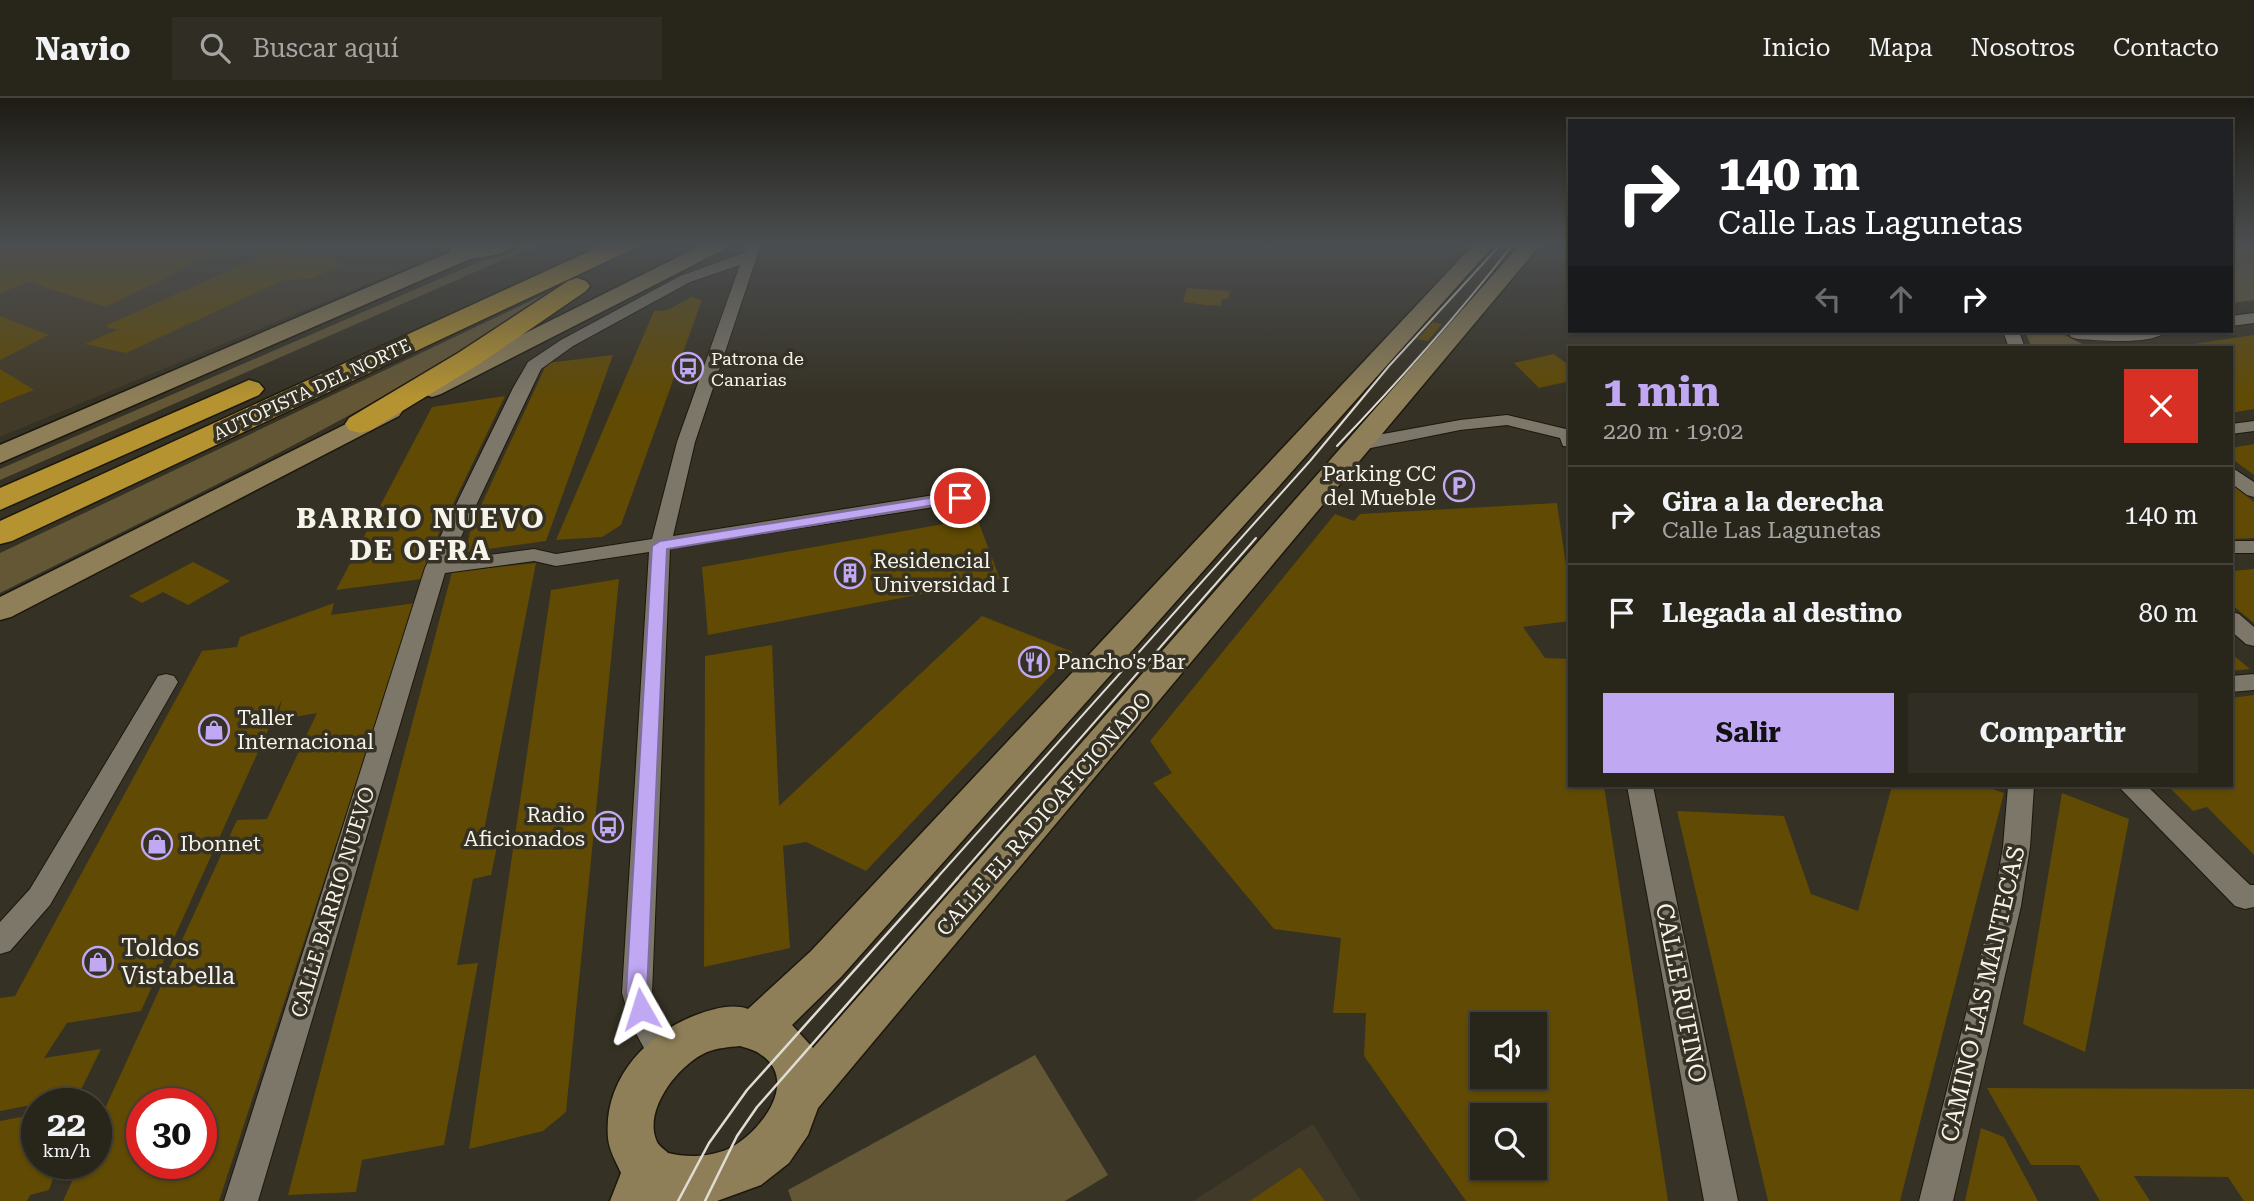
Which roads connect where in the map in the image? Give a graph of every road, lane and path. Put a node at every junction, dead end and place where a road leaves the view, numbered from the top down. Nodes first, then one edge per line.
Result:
1 (357, 295) edge
2 (458, 295) edge
3 (513, 295) edge
4 (562, 295) edge
5 (614, 295) edge
6 (657, 295) edge
7 (735, 295) edge
8 (1438, 295) edge
9 (1487, 295) edge
10 (2254, 318) edge
11 (2233, 321) edge
12 (2075, 333) edge
13 (2090, 333) edge
14 (2141, 333) edge
15 (2123, 335) junction
16 (2099, 346) edge
17 (2106, 346) edge
18 (91, 415) junction
19 (360, 424) junction
20 (2254, 426) edge
21 (2233, 429) edge
22 (1568, 435) edge
23 (1361, 444) junction
24 (0, 446) edge
25 (0, 455) edge
26 (2233, 475) edge
27 (2254, 491) edge
28 (960, 498) dead end
29 (0, 500) edge
30 (0, 534) edge
31 (660, 546) junction
32 (2233, 547) edge
33 (2254, 547) edge
34 (436, 568) junction
35 (0, 610) edge
36 (2233, 621) edge
37 (2254, 639) edge
38 (166, 682) dead end
39 (2254, 682) edge
40 (2233, 684) edge
41 (1640, 787) edge
42 (2021, 787) edge
43 (2132, 787) edge
44 (2254, 896) edge
45 (0, 943) edge
46 (758, 1029) junction
47 (664, 1055) junction
48 (801, 1094) junction
49 (641, 1184) edge
50 (738, 1186) edge
51 (241, 1201) edge
52 (1721, 1201) edge
53 (1936, 1201) edge

1 - 18 street
2 - 29 highway, AUTOPISTA DEL NORTE
3 - 30 highway, AUTOPISTA DEL NORTE
4 - 19 highway
5 - 19 street
6 - 34 street, CALLE BARRIO NUEVO
7 - 31 street
8 - 46 street
9 - 23 street, CALLE EL RADIOAFICIONADO
10 - 11 street
12 - 16 street
13 - 15 street
14 - 15 street
15 - 17 street
18 - 24 street
18 - 25 street
19 - 35 street
20 - 21 street
22 - 23 street
23 - 48 street, CALLE EL RADIOAFICIONADO
26 - 27 street
28 - 31 street
31 - 34 street
31 - 47 street
32 - 33 street
34 - 51 street, CALLE BARRIO NUEVO
36 - 37 street
38 - 45 street
39 - 40 street
41 - 52 street, CALLE RUFINO
42 - 53 street, CAMINO LAS MANTECAS
43 - 44 street
46 - 47 street
46 - 48 street
47 - 49 street
48 - 50 street
49 - 50 street

